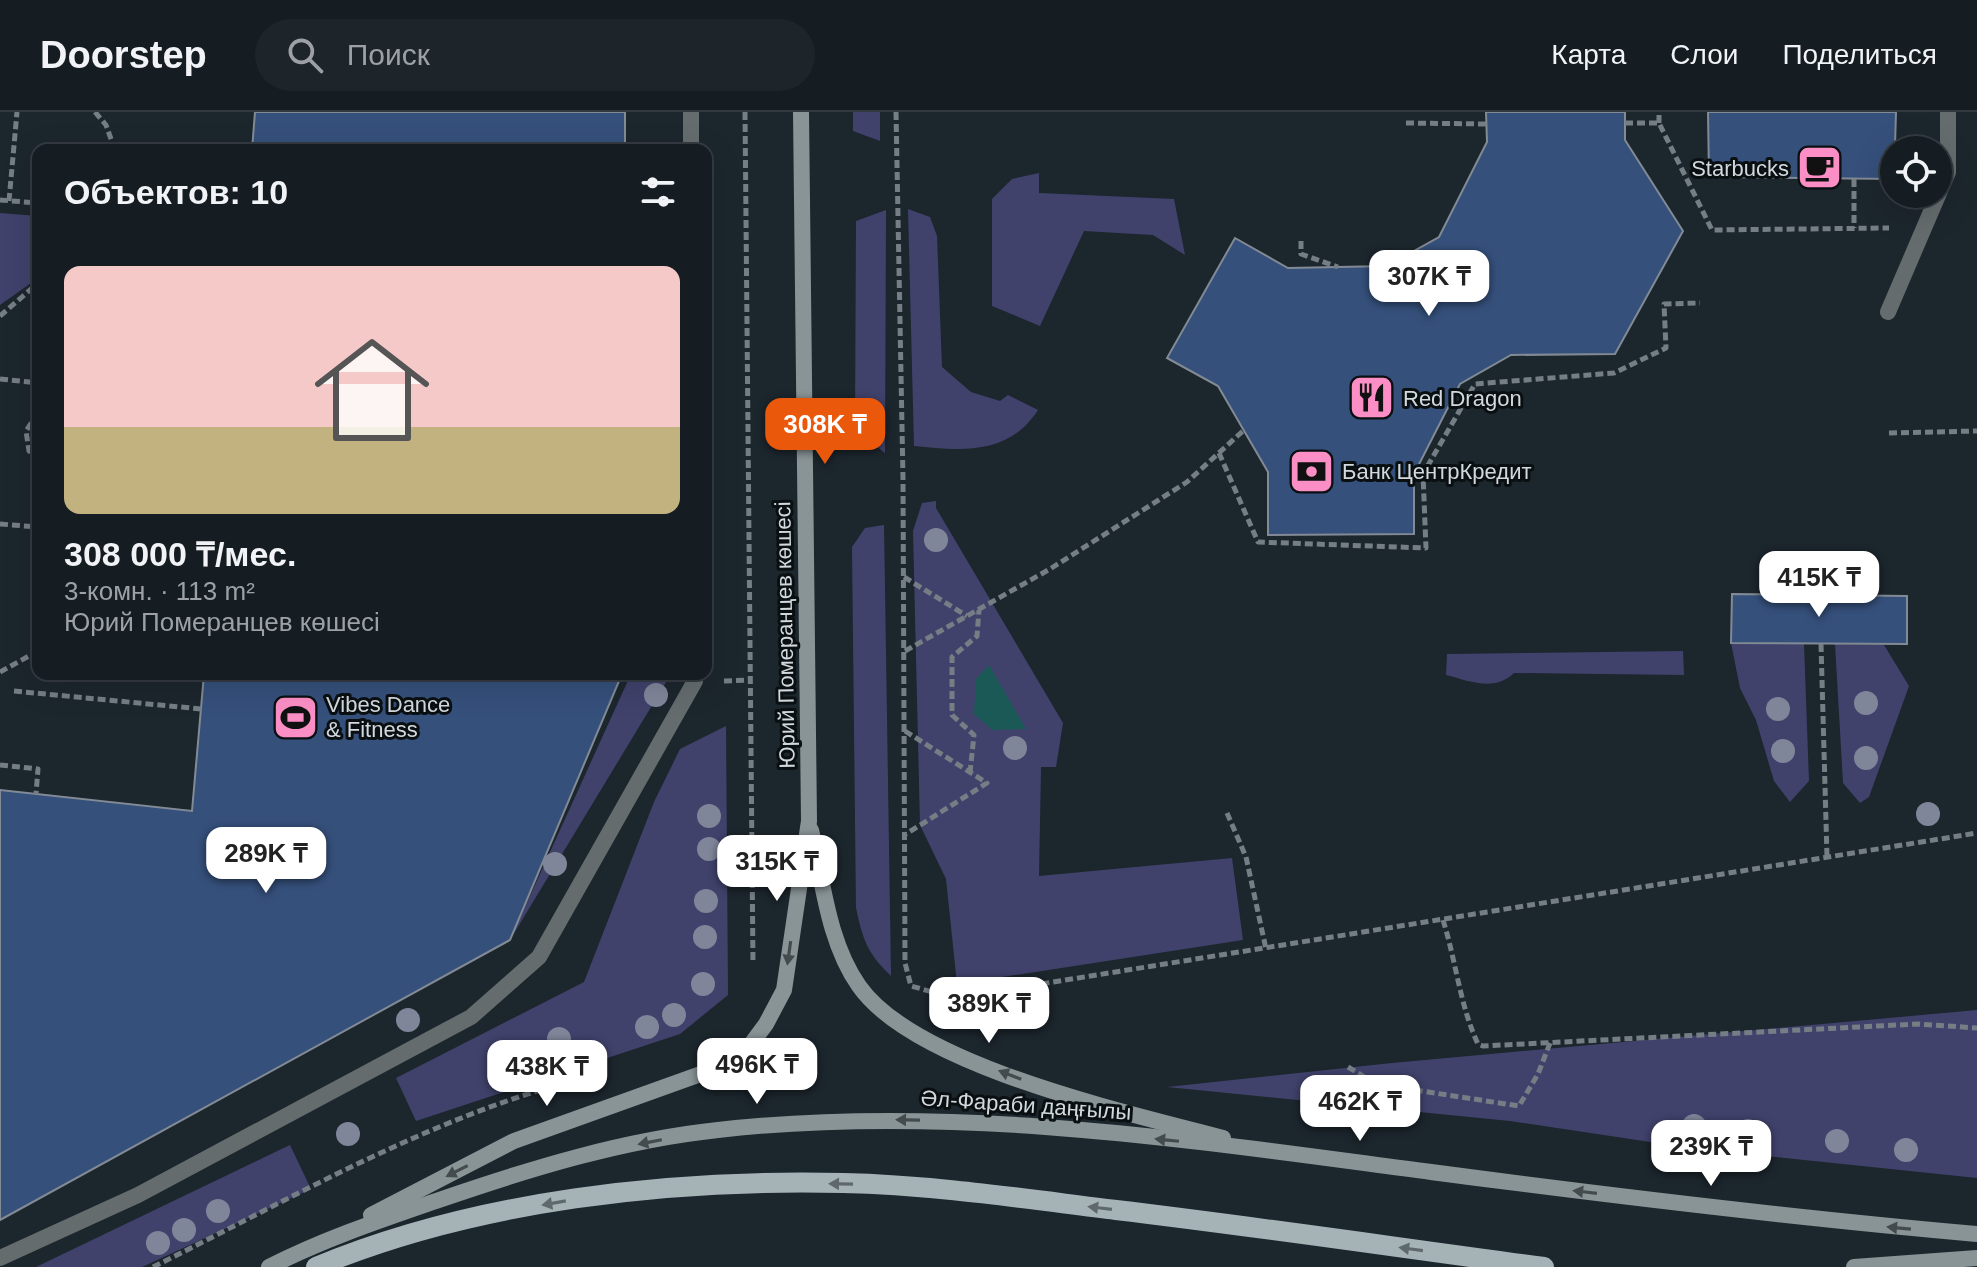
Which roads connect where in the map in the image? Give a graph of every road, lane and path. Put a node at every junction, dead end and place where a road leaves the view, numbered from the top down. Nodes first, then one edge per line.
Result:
1 (17, 112) edge
2 (95, 112) edge
3 (691, 112) edge
4 (801, 112) edge
5 (896, 112) edge
6 (1659, 112) edge
7 (1948, 112) edge
8 (1406, 123) dead end
9 (1625, 123) dead end
10 (1659, 123) junction
11 (1487, 124) dead end
12 (113, 144) edge
13 (691, 144) edge
14 (1854, 179) dead end
15 (0, 200) edge
16 (9, 201) junction
17 (32, 203) edge
18 (1854, 228) junction
19 (1892, 228) dead end
20 (1301, 241) dead end
21 (1338, 267) dead end
22 (32, 288) edge
23 (1700, 303) dead end
24 (1888, 312) dead end
25 (0, 316) edge
26 (0, 379) edge
27 (32, 382) edge
28 (32, 422) edge
29 (1244, 430) dead end
30 (1977, 431) edge
31 (1889, 433) dead end
32 (1219, 453) junction
33 (32, 454) edge
34 (0, 524) edge
35 (32, 527) edge
36 (904, 577) junction
37 (979, 610) junction
38 (967, 616) junction
39 (1821, 644) dead end
40 (905, 651) junction
41 (32, 654) edge
42 (0, 672) edge
43 (695, 680) edge
44 (14, 691) dead end
45 (201, 709) dead end
46 (905, 731) junction
47 (0, 765) edge
48 (970, 773) junction
49 (36, 794) dead end
50 (1227, 813) dead end
51 (809, 821) junction
52 (1977, 833) edge
53 (905, 835) junction
54 (1827, 857) junction
55 (1443, 920) junction
56 (1266, 950) junction
57 (1977, 1028) edge
58 (1550, 1043) junction
59 (1348, 1067) dead end
60 (1273, 1151) junction
61 (1977, 1234) edge
62 (319, 1241) junction
63 (0, 1258) edge
64 (1977, 1258) edge
65 (269, 1267) edge
66 (316, 1267) edge
67 (1544, 1267) edge
68 (1854, 1267) edge

1 - 16 path
2 - 12 path
3 - 13 lane
4 - 51 street, Юрий Померанцев көшесі
5 - 36 path
6 - 10 path
7 - 24 lane
8 - 11 path
9 - 10 path
10 - 18 path
14 - 18 path
15 - 16 path
16 - 17 path
18 - 19 path
20 - 21 path
22 - 25 path
23 - 32 path
26 - 27 path
28 - 33 path
29 - 32 path
30 - 31 path
32 - 37 path
34 - 35 path
36 - 38 path
36 - 40 path
37 - 38 path
37 - 48 path
38 - 40 path
39 - 54 path
40 - 46 path
41 - 42 path
43 - 63 lane
44 - 45 path
46 - 48 path
46 - 53 path
47 - 49 path
48 - 53 path
50 - 56 path
60 -> 51 street
51 -> 62 street
52 - 54 path
53 - 56 path
54 - 55 path
55 - 56 path
55 - 58 path
57 - 58 path
58 - 59 path
61 -> 60 street
60 -> 62 street, Әл-Фараби даңғылы
62 - 65 street, Әл-Фараби даңғылы
64 - 68 street
67 -> 66 main road

